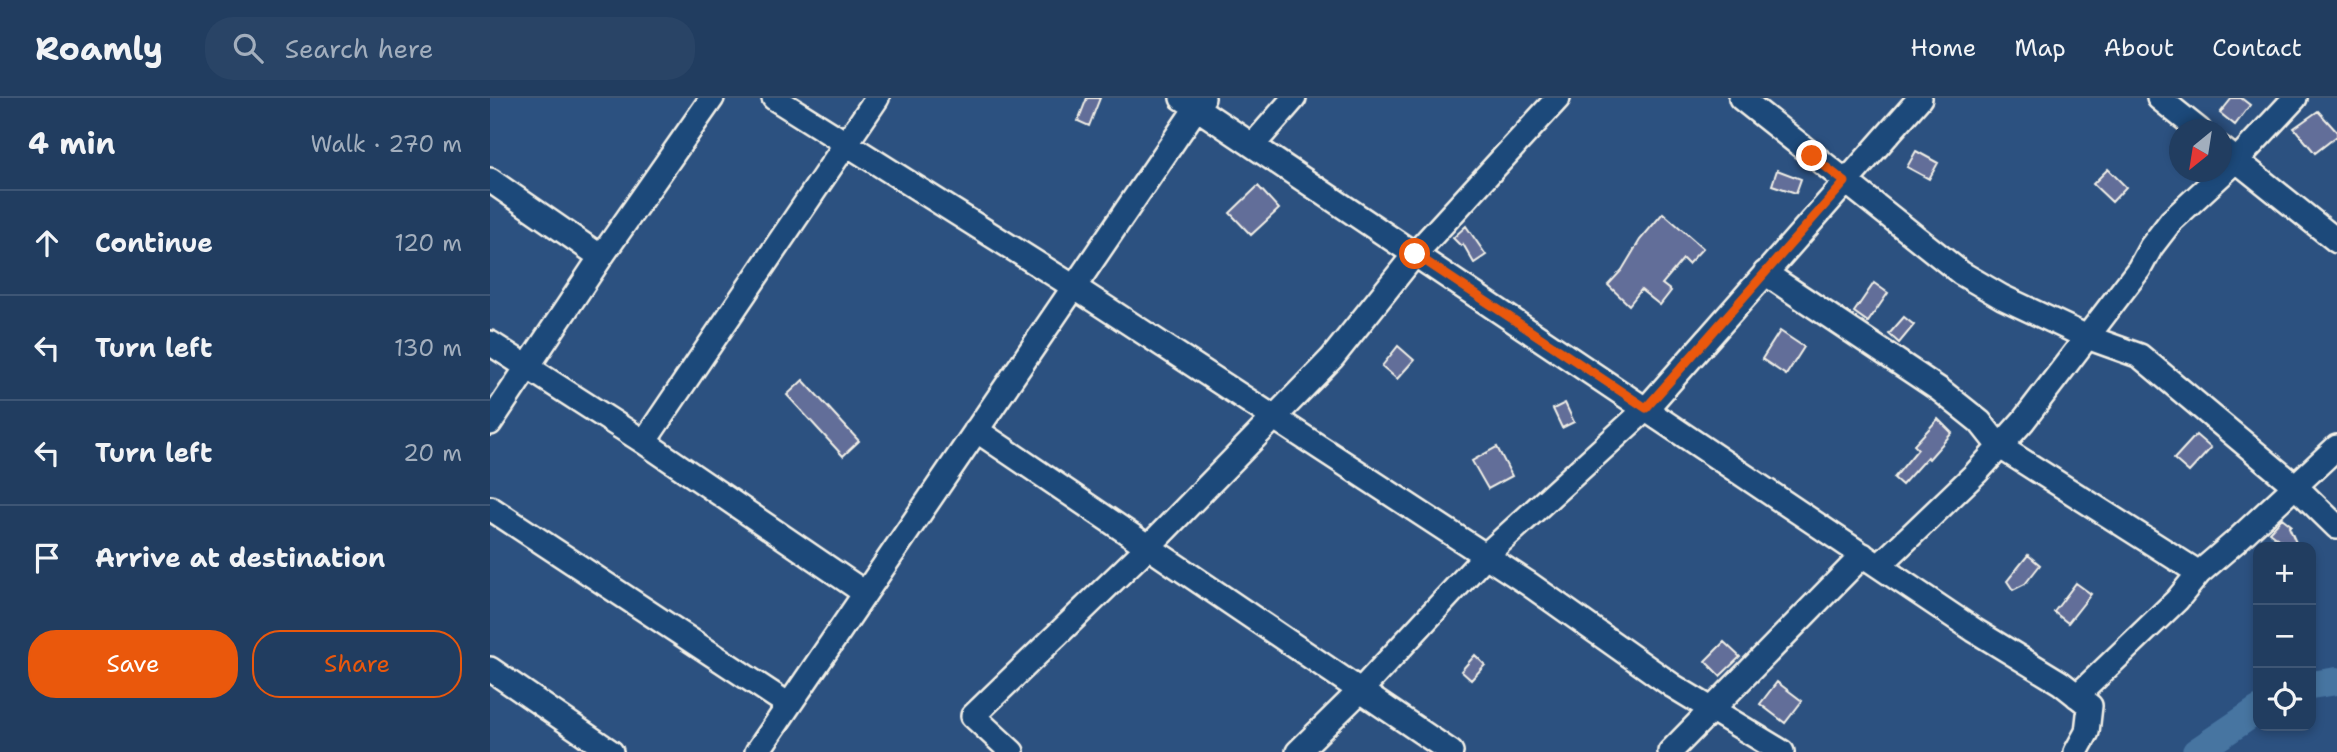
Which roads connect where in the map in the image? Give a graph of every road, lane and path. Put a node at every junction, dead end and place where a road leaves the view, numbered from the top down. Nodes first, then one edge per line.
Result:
1 (712, 98) edge
2 (774, 98) edge
3 (877, 98) edge
4 (1294, 98) edge
5 (1558, 98) edge
6 (1741, 98) edge
7 (1920, 98) edge
8 (2160, 98) edge
9 (2295, 98) edge
10 (1194, 101) edge
11 (2186, 119) edge
12 (846, 143) junction
13 (1253, 145) junction
14 (2232, 151) edge
15 (2232, 156) edge
16 (490, 180) edge
17 (1845, 182) junction
18 (2205, 182) edge
19 (2337, 241) edge
20 (1415, 254) junction
21 (601, 257) junction
22 (1765, 273) junction
23 (1074, 286) junction
24 (2087, 337) junction
25 (490, 343) edge
26 (527, 367) junction
27 (1646, 408) junction
28 (1275, 417) junction
29 (490, 424) edge
30 (976, 430) junction
31 (643, 442) junction
32 (1999, 446) junction
33 (2337, 447) edge
34 (2294, 485) junction
35 (490, 508) edge
36 (2337, 527) edge
37 (1147, 547) junction
38 (1485, 556) junction
39 (1871, 561) junction
40 (2199, 573) junction
41 (865, 593) junction
42 (490, 669) edge
43 (1360, 690) junction
44 (2084, 701) junction
45 (789, 705) junction
46 (1712, 709) junction
47 (611, 752) edge
48 (757, 752) edge
49 (1012, 752) edge
50 (1298, 752) edge
51 (1451, 752) edge
52 (1670, 752) edge
53 (1782, 752) edge
54 (2076, 752) edge

1 - 21 street
2 - 12 street
3 - 12 street
4 - 13 street
5 - 20 street
6 - 17 street
7 - 17 street
8 - 11 street
9 - 14 street
10 - 13 street
10 - 23 street
12 - 23 street
12 - 31 street
13 - 20 street
15 - 19 street
16 - 21 street
17 - 22 street
17 - 24 street
18 - 24 street
20 - 27 street
20 - 28 street
21 - 26 street
22 - 27 street
22 - 32 street
23 - 28 street
23 - 30 street
24 - 32 street
24 - 34 street
25 - 26 street
26 - 29 street
26 - 31 street
27 - 38 street
27 - 39 street
28 - 37 street
28 - 38 street
30 - 37 street
30 - 41 street
31 - 41 street
32 - 39 street
32 - 40 street
33 - 34 street
34 - 36 street
34 - 40 street
35 - 45 street
37 - 43 street
37 - 49 street
38 - 43 street
38 - 46 street
39 - 44 street
39 - 46 street
40 - 44 street
41 - 45 street
42 - 47 street
43 - 50 street
43 - 51 street
44 - 54 street
45 - 48 street
46 - 52 street
46 - 53 street

